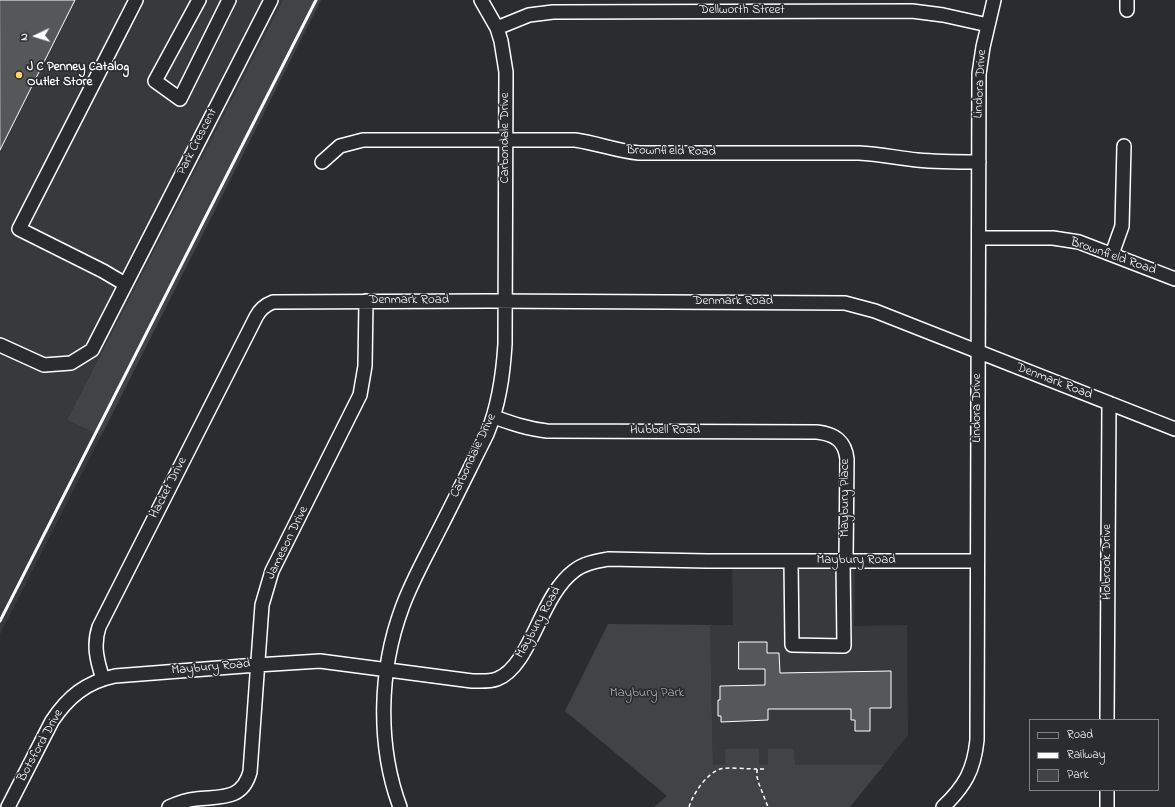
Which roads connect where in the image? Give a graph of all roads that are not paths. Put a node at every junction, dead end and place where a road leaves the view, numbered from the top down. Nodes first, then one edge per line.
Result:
1 (136, 0) edge
2 (199, 0) edge
3 (229, 0) edge
4 (271, 0) edge
5 (481, 0) edge
6 (994, 0) edge
7 (988, 26) junction
8 (497, 28) junction
9 (506, 140) junction
10 (1124, 146) dead end
11 (322, 162) dead end
12 (979, 162) junction
13 (979, 238) junction
14 (1112, 254) junction
15 (1175, 279) edge
16 (125, 284) junction
17 (366, 301) junction
18 (505, 302) junction
19 (267, 304) joint
20 (0, 345) edge
21 (978, 352) junction
22 (1109, 403) junction
23 (494, 417) junction
24 (1175, 429) edge
25 (838, 438) joint
26 (790, 560) junction
27 (845, 560) junction
28 (977, 561) junction
29 (257, 664) junction
30 (387, 669) junction
31 (103, 679) junction
32 (1107, 719) edge
33 (1107, 791) edge
34 (8, 807) edge
35 (169, 807) edge
36 (400, 807) edge
37 (943, 807) edge
38 (1107, 807) edge

1 - 16 street
2 - 3 street
4 - 16 street, Park Crescent
5 - 8 street, Carbondale Drive
6 - 7 street, Lindora Drive
7 - 8 street, Dellworth Street
7 - 12 street, Lindora Drive
8 - 9 street, Carbondale Drive
9 - 11 street, Brownfield Road
9 - 12 street, Brownfield Road
9 - 18 street, Carbondale Drive
10 - 14 street
12 - 13 street, Lindora Drive
13 - 14 street, Brownfield Road
13 - 21 street, Lindora Drive
14 - 15 street, Brownfield Road
16 - 20 street, Park Crescent
17 - 18 street, Denmark Road
17 - 19 street, Denmark Road
17 - 29 street, Jameson Drive
18 - 21 street, Denmark Road
18 - 23 street, Carbondale Drive
19 - 31 street, Hacket Drive
21 - 22 street, Denmark Road
21 - 28 street, Lindora Drive
22 - 24 street, Denmark Road
22 - 32 street, Holbrook Drive
23 - 25 street, Hubbell Road
23 - 30 street, Carbondale Drive
25 - 27 street, Maybury Place
26 - 27 street, Maybury Road
26 - 27 street, Maybury Place
26 - 30 street, Maybury Road
27 - 28 street, Maybury Road
28 - 37 street, Lindora Drive
29 - 30 street, Maybury Road
29 - 31 street, Maybury Road
29 - 35 street, Jameson Drive
30 - 36 street, Carbondale Drive
31 - 34 street, Botsford Drive
33 - 38 street

